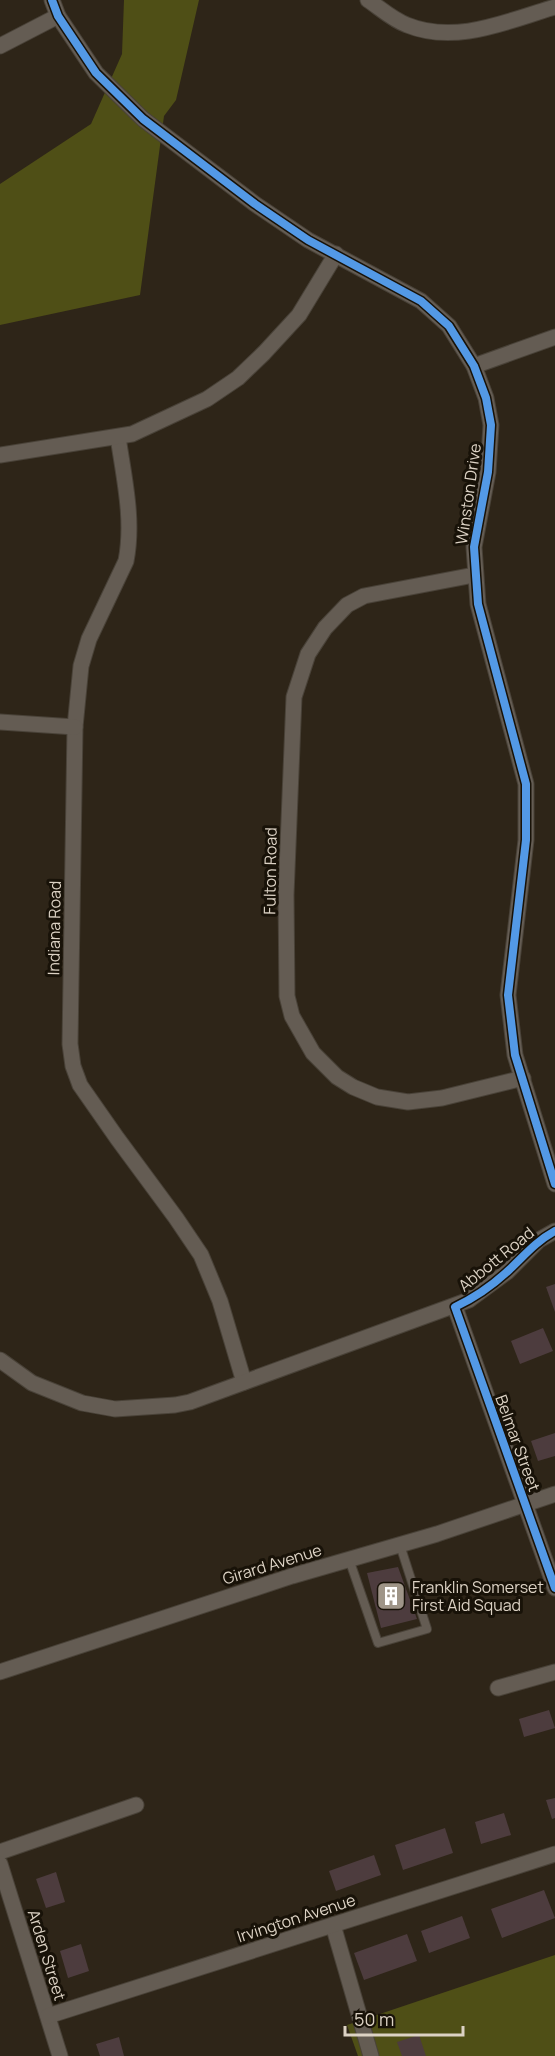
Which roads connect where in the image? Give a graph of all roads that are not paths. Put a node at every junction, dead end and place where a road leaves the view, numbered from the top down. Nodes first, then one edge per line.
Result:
1 (52, 0) edge
2 (368, 0) edge
3 (555, 7) edge
4 (58, 16) junction
5 (0, 46) edge
6 (336, 254) junction
7 (555, 337) edge
8 (474, 366) junction
9 (118, 437) junction
10 (0, 455) edge
11 (474, 575) junction
12 (0, 722) edge
13 (75, 727) junction
14 (523, 1078) junction
15 (555, 1184) edge
16 (555, 1231) edge
17 (455, 1307) junction
18 (0, 1360) edge
19 (243, 1382) junction
20 (555, 1494) edge
21 (525, 1504) junction
22 (400, 1545) junction
23 (350, 1560) junction
24 (555, 1588) edge
25 (0, 1672) edge
26 (555, 1672) edge
27 (498, 1688) dead end
28 (136, 1805) dead end
29 (0, 1852) edge
30 (555, 1854) edge
31 (0, 1864) edge
32 (333, 1925) junction
33 (48, 2016) junction
34 (60, 2056) edge
35 (371, 2056) edge

1 - 4 street, Winston Drive
2 - 3 street
4 - 5 street
4 - 6 street, Winston Drive
6 - 8 street, Winston Drive
6 - 9 street
7 - 8 street
8 - 11 street, Winston Drive
9 - 10 street
9 - 13 street, Indiana Road
11 - 14 street, Winston Drive
11 - 14 street, Fulton Road
12 - 13 street
13 - 19 street, Indiana Road
14 - 15 street, Winston Drive
16 - 17 street, Abbott Road
17 - 19 street, Abbott Road
17 - 21 street, Belmar Street
18 - 19 street, Abbott Road
20 - 21 street, Girard Avenue
21 - 22 street, Girard Avenue
21 - 24 street, Belmar Street
22 - 23 street, Girard Avenue
22 - 23 lane
23 - 25 street, Girard Avenue
26 - 27 street
28 - 29 street
30 - 32 street, Irvington Avenue
31 - 33 street, Arden Street
32 - 33 street, Irvington Avenue
32 - 35 street
33 - 34 street, Arden Street

